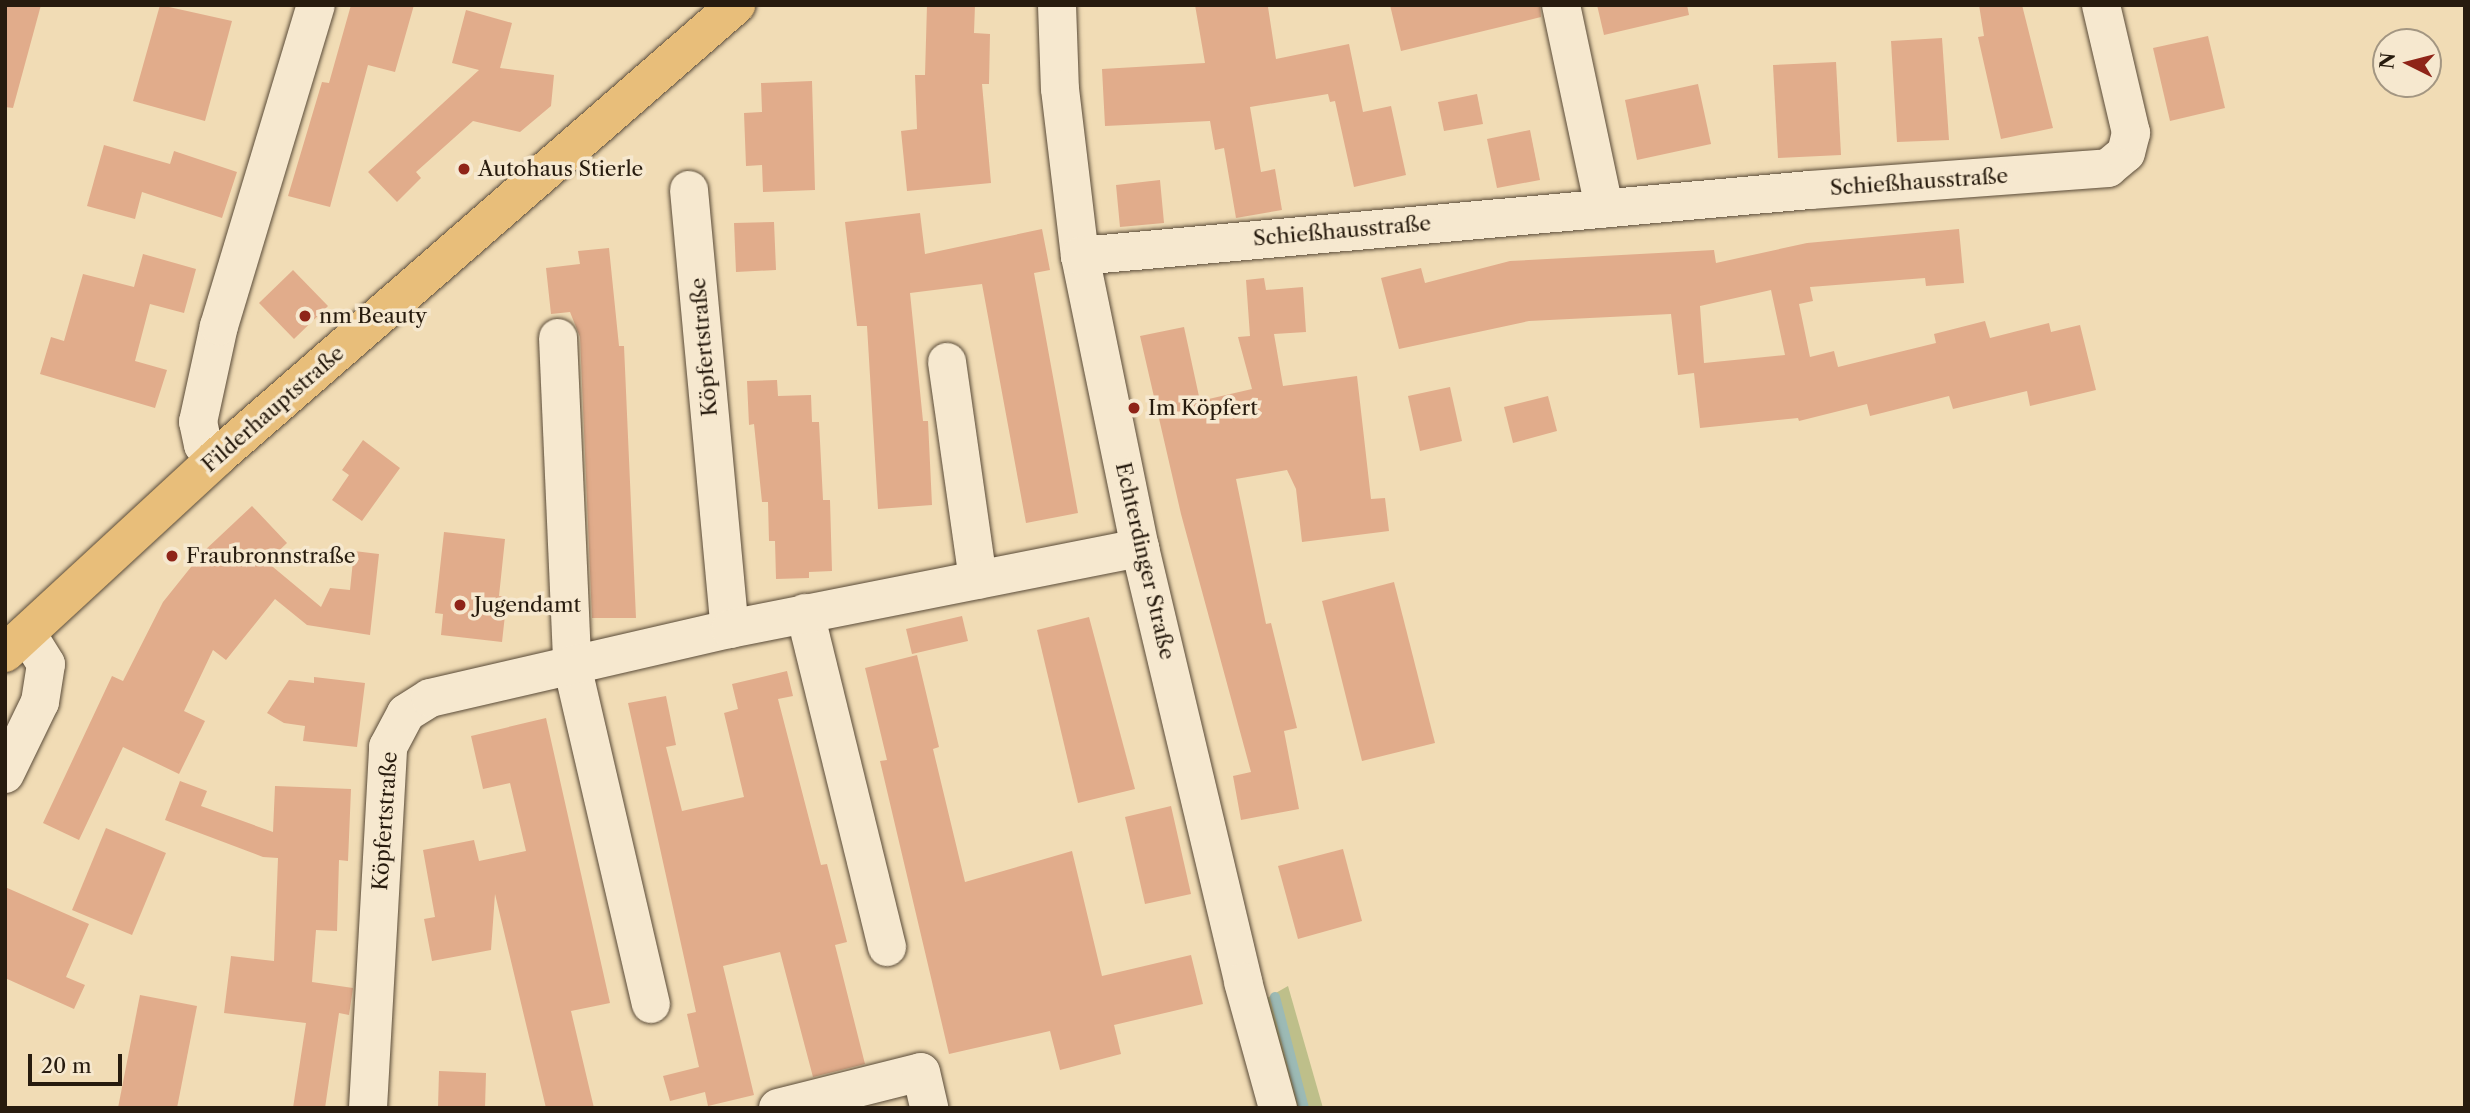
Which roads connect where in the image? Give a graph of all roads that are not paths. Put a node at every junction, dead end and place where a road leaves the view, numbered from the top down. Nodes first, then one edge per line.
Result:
1 (316, 5) edge
2 (736, 5) edge
3 (1057, 5) edge
4 (1561, 5) edge
5 (2101, 5) edge
6 (689, 190) dead end
7 (1604, 208) junction
8 (1080, 256) junction
9 (558, 338) dead end
10 (947, 362) dead end
11 (216, 458) junction
12 (1140, 548) junction
13 (978, 580) junction
14 (805, 613) junction
15 (730, 629) junction
16 (16, 643) edge
17 (572, 665) junction
18 (5, 774) edge
19 (887, 947) dead end
20 (651, 1004) dead end
21 (925, 1090) edge
22 (368, 1108) edge
23 (778, 1108) edge
24 (1278, 1108) edge

1 - 11 street
2 - 11 main road, Filderhauptstraße
3 - 8 street, Echterdinger Straße
4 - 7 street
5 - 7 street, Schießhausstraße
6 - 15 street, Köpfertstraße
7 - 8 street, Schießhausstraße
8 - 12 street, Echterdinger Straße
9 - 17 street
10 - 13 street
11 - 16 main road, Filderhauptstraße
12 - 13 street, Köpfertstraße
12 - 24 street, Echterdinger Straße
13 - 14 street, Köpfertstraße
14 - 15 street, Köpfertstraße
14 - 19 street
15 - 17 street, Köpfertstraße
16 - 18 street
17 - 20 street
17 - 22 street, Köpfertstraße
21 - 23 street

